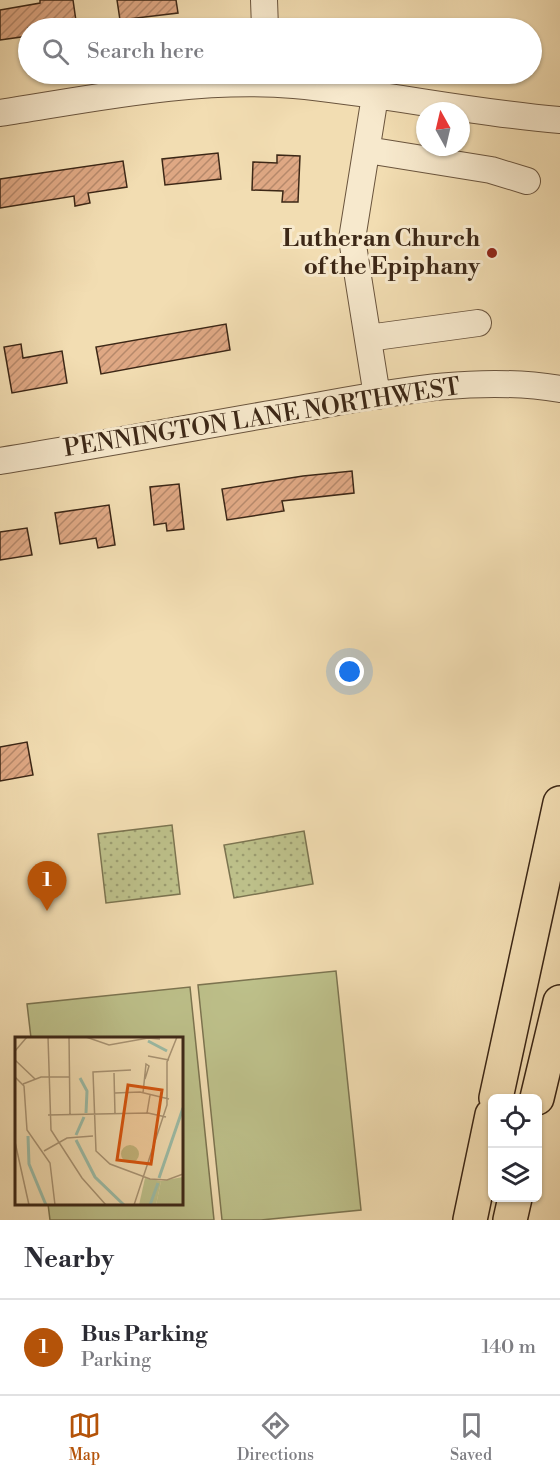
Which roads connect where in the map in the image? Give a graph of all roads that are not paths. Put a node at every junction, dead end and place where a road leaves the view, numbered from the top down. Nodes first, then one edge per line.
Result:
1 (264, 0) edge
2 (265, 18) edge
3 (213, 84) edge
4 (288, 84) edge
5 (375, 96) junction
6 (0, 113) edge
7 (560, 120) edge
8 (366, 150) junction
9 (527, 181) dead end
10 (478, 323) dead end
11 (368, 338) junction
12 (560, 390) edge
13 (377, 396) junction
14 (0, 461) edge
15 (560, 803) edge
16 (560, 1002) edge
17 (497, 1094) edge
18 (538, 1094) edge
19 (488, 1135) edge
20 (514, 1202) edge
21 (471, 1220) edge
22 (510, 1220) edge

1 - 2 street
3 - 6 street
4 - 5 street
5 - 7 street
5 - 8 street
8 - 9 street
8 - 11 street
10 - 11 street
11 - 13 street
12 - 13 street, PENNINGTON LANE NORTHWEST
13 - 14 street, PENNINGTON LANE NORTHWEST
15 - 17 main road
16 - 18 main road
19 - 21 main road
20 - 22 main road

